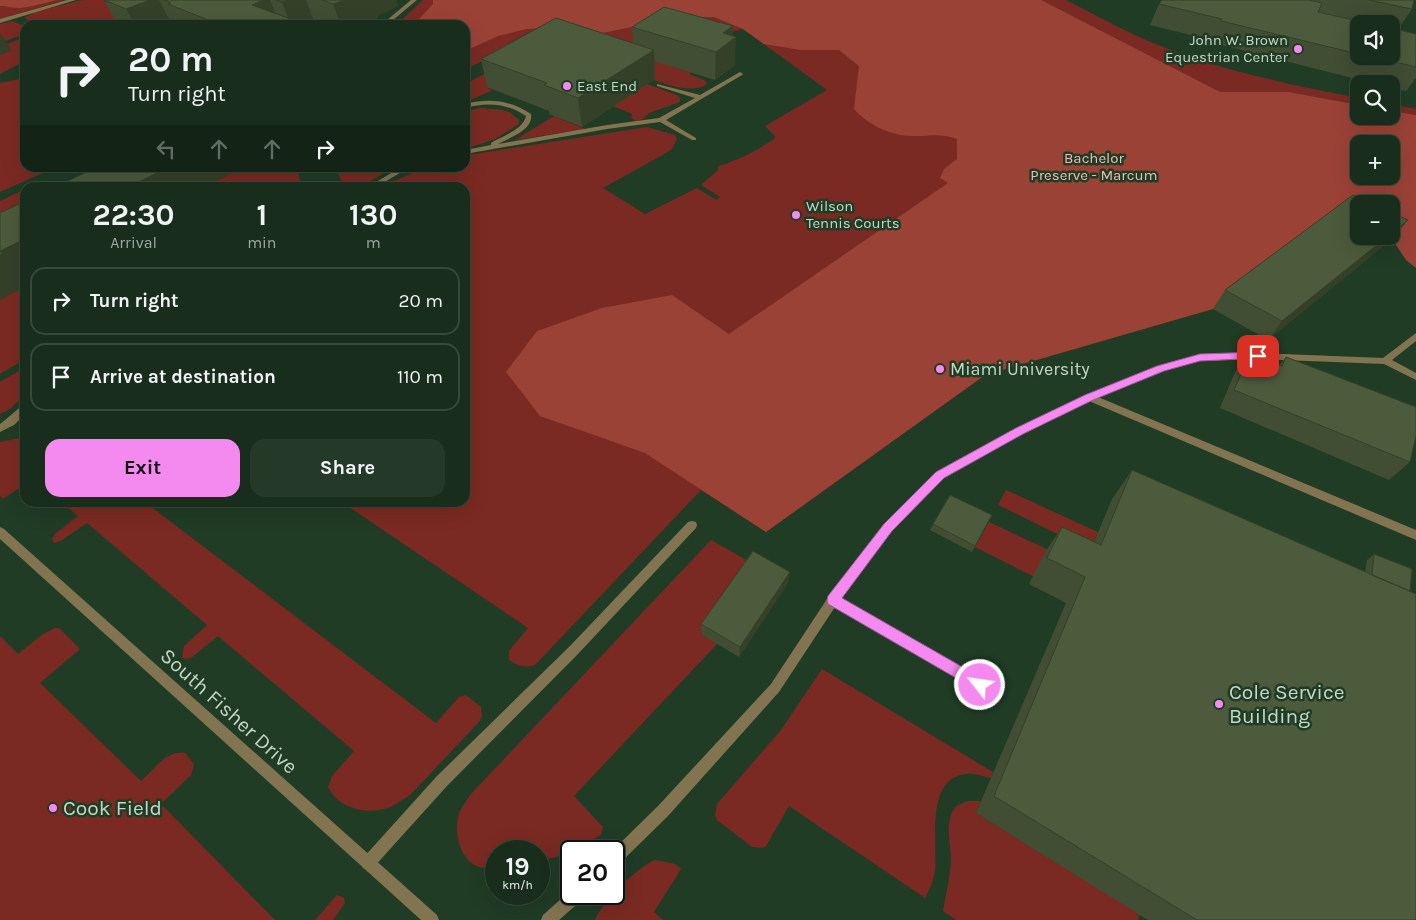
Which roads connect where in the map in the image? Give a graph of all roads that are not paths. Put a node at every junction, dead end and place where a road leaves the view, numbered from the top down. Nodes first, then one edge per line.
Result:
1 (73, 0) edge
2 (414, 0) edge
3 (390, 20) edge
4 (0, 21) edge
5 (740, 74) dead end
6 (659, 85) dead end
7 (700, 97) junction
8 (470, 105) edge
9 (661, 120) junction
10 (694, 139) dead end
11 (486, 148) junction
12 (470, 151) edge
13 (398, 172) edge
14 (380, 182) edge
15 (1416, 336) edge
16 (1385, 361) junction
17 (1416, 377) edge
18 (1089, 398) junction
19 (20, 413) edge
20 (0, 428) edge
21 (692, 525) dead end
22 (0, 532) edge
23 (1416, 535) edge
24 (833, 600) junction
25 (997, 694) dead end
26 (625, 848) edge
27 (368, 863) junction
28 (565, 905) edge
29 (432, 920) edge
30 (548, 920) edge

1 - 4 street
2 - 3 street
5 - 7 street
6 - 7 street
7 - 9 street
8 - 11 street
9 - 10 street
9 - 11 street
11 - 12 street
13 - 14 street
15 - 16 street
16 - 17 street
16 - 18 street
18 - 23 street
18 - 24 street
19 - 20 street
21 - 27 street
22 - 27 street, South Fisher Drive
24 - 25 street
24 - 26 street
27 - 29 street, South Fisher Drive
28 - 30 street

